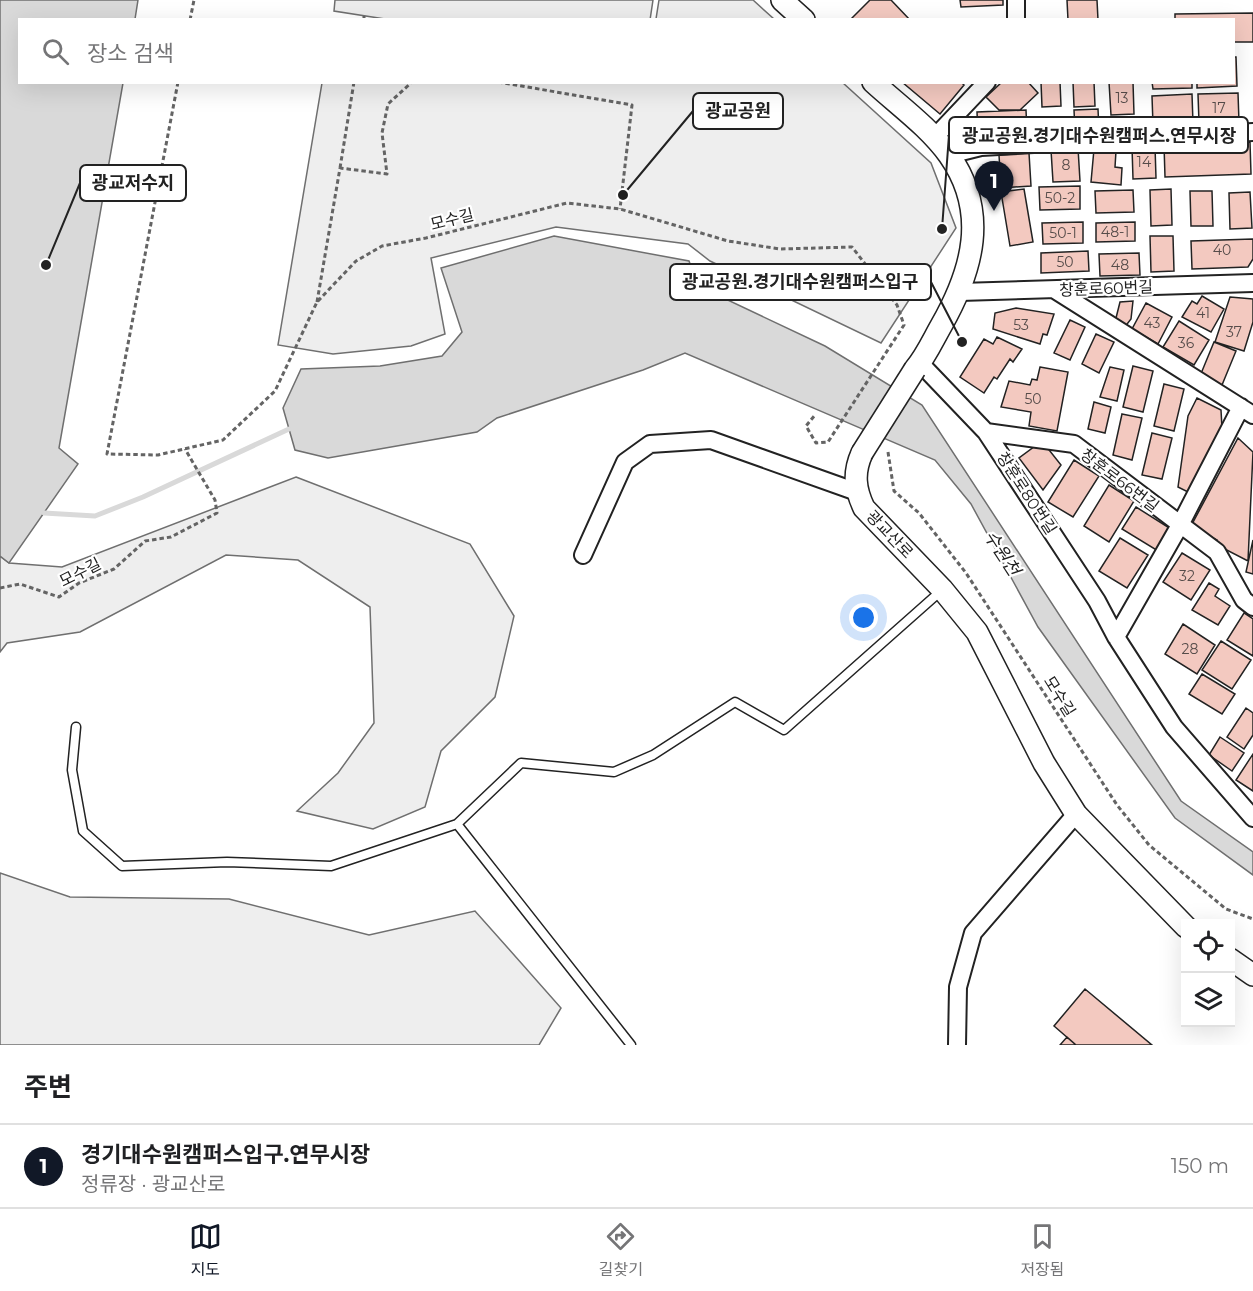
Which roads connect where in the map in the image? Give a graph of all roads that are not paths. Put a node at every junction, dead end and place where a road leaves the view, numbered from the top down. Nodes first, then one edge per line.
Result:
1 (782, 0) edge
2 (1016, 0) edge
3 (802, 18) edge
4 (1016, 18) edge
5 (875, 84) edge
6 (985, 84) edge
7 (1253, 132) edge
8 (934, 138) junction
9 (949, 155) junction
10 (1253, 283) edge
11 (1055, 290) junction
12 (960, 292) junction
13 (918, 366) junction
14 (1247, 411) edge
15 (986, 432) junction
16 (857, 492) junction
17 (1180, 525) junction
18 (583, 555) dead end
19 (942, 589) junction
20 (1253, 606) edge
21 (1116, 637) junction
22 (76, 727) dead end
23 (1076, 814) junction
24 (1253, 818) edge
25 (457, 824) junction
26 (1181, 923) edge
27 (1235, 962) edge
28 (1253, 975) edge
29 (631, 1045) edge
30 (957, 1045) edge

1 - 3 street
2 - 4 street
5 - 8 street, 광교산로
6 - 8 street
7 - 9 street
8 - 9 street, 광교산로
9 - 12 street, 광교산로
10 - 11 street, 창훈로60번길
11 - 12 street, 창훈로60번길
11 - 14 street
12 - 13 street, 광교산로
13 - 15 street, 창훈로80번길
13 - 16 street, 광교산로, bridge
14 - 17 street
15 - 17 street, 창훈로66번길
15 - 21 street, 창훈로80번길
16 - 18 street
16 - 19 street, 광교산로
17 - 20 street, 창훈로66번길
17 - 21 street
19 - 23 street, 광교산로
19 - 25 lane
21 - 24 street, 창훈로80번길
22 - 25 lane
23 - 26 street, 광교산로
23 - 30 street
25 - 29 lane
27 - 28 street

